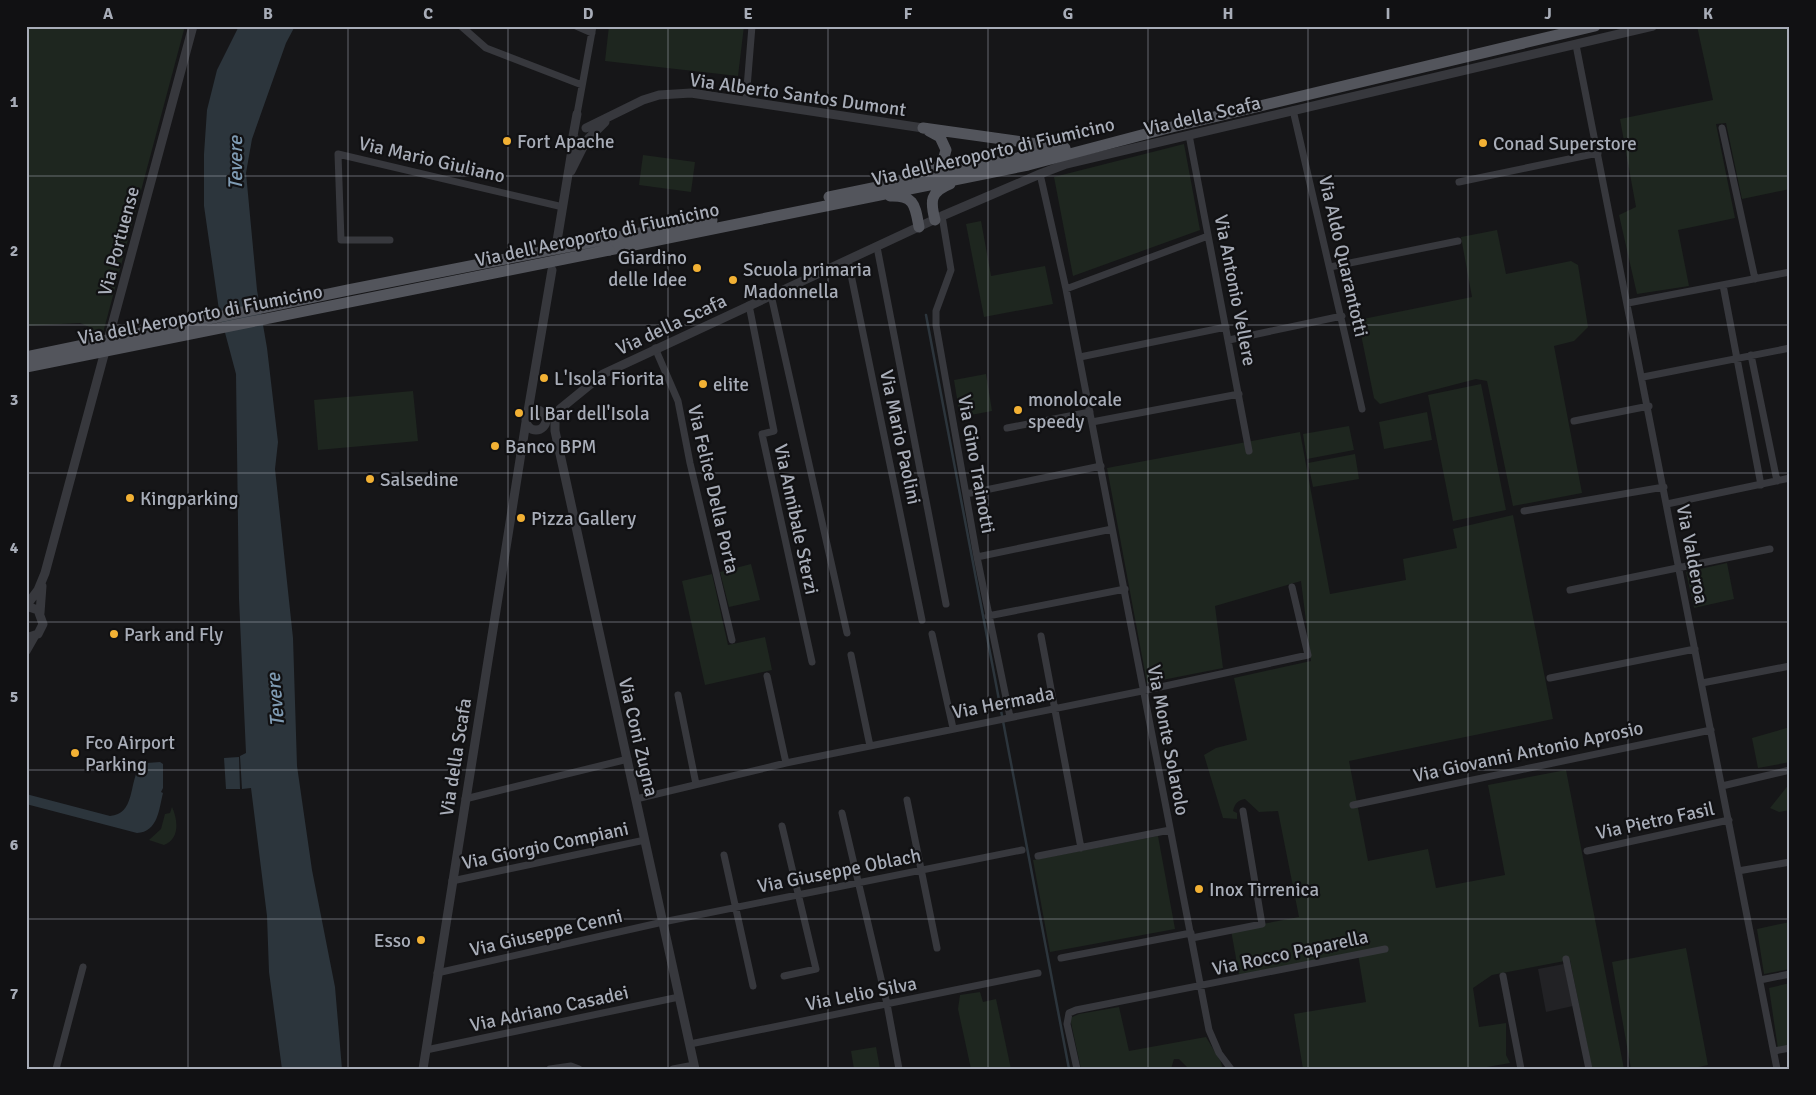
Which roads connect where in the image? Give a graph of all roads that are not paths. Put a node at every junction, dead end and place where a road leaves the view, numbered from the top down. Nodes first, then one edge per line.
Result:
1 (193, 26) edge
2 (461, 26) edge
3 (576, 26) edge
4 (752, 26) edge
5 (1595, 26) edge
6 (1653, 26) edge
7 (1574, 29) edge
8 (593, 30) edge
9 (1576, 44) junction
10 (582, 85) junction
11 (746, 100) junction
12 (1293, 110) junction
13 (577, 114) junction
14 (612, 115) junction
15 (1172, 126) junction
16 (585, 128) junction
17 (924, 128) junction
18 (1722, 128) dead end
19 (574, 135) junction
20 (1189, 135) junction
21 (587, 140) junction
22 (1074, 146) junction
23 (1598, 153) junction
24 (1040, 174) junction
25 (970, 176) junction
26 (567, 178) junction
27 (907, 180) junction
28 (1458, 182) dead end
29 (869, 197) junction
30 (563, 207) junction
31 (938, 218) junction
32 (919, 227) junction
33 (1208, 236) junction
34 (390, 240) dead end
35 (557, 241) dead end
36 (1458, 241) dead end
37 (608, 245) junction
38 (877, 247) junction
39 (848, 260) junction
40 (1330, 267) junction
41 (552, 270) dead end
42 (1790, 272) edge
43 (1754, 279) junction
44 (1722, 285) junction
45 (1066, 289) junction
46 (772, 295) junction
47 (1628, 303) junction
48 (749, 305) junction
49 (1342, 316) junction
50 (1226, 327) junction
51 (1229, 340) junction
52 (655, 348) junction
53 (1790, 348) edge
54 (1751, 355) junction
55 (26, 357) edge
56 (1080, 357) junction
57 (1737, 358) junction
58 (26, 367) edge
59 (1643, 377) junction
60 (532, 392) junction
61 (1239, 394) junction
62 (1649, 406) junction
63 (1362, 409) dead end
64 (541, 412) junction
65 (1090, 412) junction
66 (557, 413) junction
67 (526, 419) junction
68 (1574, 421) dead end
69 (1092, 422) junction
70 (1007, 428) dead end
71 (540, 429) junction
72 (555, 431) junction
73 (522, 450) junction
74 (1249, 452) dead end
75 (1101, 466) junction
76 (1790, 478) edge
77 (1777, 481) junction
78 (1761, 485) junction
79 (1664, 487) junction
80 (966, 494) junction
81 (1667, 504) junction
82 (1524, 511) dead end
83 (1112, 530) junction
84 (1770, 549) dead end
85 (977, 557) junction
86 (1679, 568) junction
87 (43, 581) junction
88 (1292, 587) dead end
89 (1125, 589) junction
90 (1570, 590) dead end
91 (946, 604) dead end
92 (26, 606) edge
93 (40, 613) junction
94 (988, 616) junction
95 (922, 620) dead end
96 (847, 633) dead end
97 (932, 634) dead end
98 (1041, 636) dead end
99 (30, 638) edge
100 (732, 640) dead end
101 (1695, 649) junction
102 (26, 651) edge
103 (851, 656) dead end
104 (812, 662) dead end
105 (1790, 666) edge
106 (767, 676) dead end
107 (1550, 678) dead end
108 (1702, 683) junction
109 (1142, 691) junction
110 (678, 696) dead end
111 (1054, 708) junction
112 (1009, 718) junction
113 (953, 728) junction
114 (1711, 730) junction
115 (870, 746) junction
116 (628, 759) junction
117 (786, 763) junction
118 (1790, 770) edge
119 (696, 784) junction
120 (1722, 786) junction
121 (465, 799) junction
122 (636, 799) junction
123 (907, 800) dead end
124 (1353, 805) dead end
125 (1243, 811) dead end
126 (842, 813) dead end
127 (1728, 820) junction
128 (782, 826) dead end
129 (1170, 830) junction
130 (644, 840) junction
131 (1081, 848) junction
132 (1022, 850) dead end
133 (1588, 851) dead end
134 (724, 855) dead end
135 (1038, 856) dead end
136 (1790, 862) edge
137 (921, 870) junction
138 (1738, 871) junction
139 (452, 881) junction
140 (858, 883) junction
141 (798, 895) junction
142 (736, 907) junction
143 (663, 922) junction
144 (1191, 936) junction
145 (937, 948) dead end
146 (1385, 949) dead end
147 (1061, 958) dead end
148 (1566, 959) dead end
149 (83, 967) dead end
150 (437, 973) junction
151 (1038, 973) dead end
152 (1790, 974) edge
153 (784, 976) dead end
154 (1503, 976) dead end
155 (1760, 980) junction
156 (753, 986) dead end
157 (1201, 987) junction
158 (679, 997) junction
159 (887, 1004) junction
160 (690, 1044) junction
161 (1790, 1048) edge
162 (426, 1050) junction
163 (1774, 1050) junction
164 (694, 1067) edge
165 (56, 1069) edge
166 (422, 1069) edge
167 (550, 1069) edge
168 (579, 1069) edge
169 (673, 1069) edge
170 (899, 1069) edge
171 (1077, 1069) edge
172 (1231, 1069) edge
173 (1521, 1069) edge
174 (1589, 1069) edge
175 (1777, 1069) edge

1 - 87 street, Via Portuense
2 - 10 street
3 - 8 street
4 - 11 street
5 - 7 main road, Via dell'Aeroporto di Fiumicino
6 - 9 street, Via della Scafa
7 - 15 main road, Via dell'Aeroporto di Fiumicino
8 - 10 street
9 - 12 street, Via della Scafa
9 - 23 street, Via Valderoa
10 - 13 street
11 - 14 street, Via Alberto Santos Dumont
11 - 17 street, Via Alberto Santos Dumont
12 - 20 street, Via della Scafa
12 - 40 street, Via Aldo Quarantotti
13 - 16 street
13 - 19 street
14 - 16 street, Via Alberto Santos Dumont
14 - 21 street
15 - 22 main road, Via dell'Aeroporto di Fiumicino
15 - 25 main road, Via dell'Aeroporto di Fiumicino
16 - 19 street
16 - 21 street
17 - 22 main road
17 - 27 main road
18 - 43 street
19 - 21 street
19 - 26 street
20 - 24 street, Via della Scafa
20 - 33 street, Via Antonio Vellere
21 - 26 street
22 - 27 main road, Via dell'Aeroporto di Fiumicino
23 - 28 street
23 - 47 street, Via Valderoa
24 - 31 street, Via della Scafa
24 - 45 street, Via Monte Solarolo
25 - 29 main road, Via dell'Aeroporto di Fiumicino
25 - 31 main road
26 - 30 street
27 - 37 main road, Via dell'Aeroporto di Fiumicino
29 - 32 main road
29 - 37 main road, Via dell'Aeroporto di Fiumicino
30 - 34 street, Via Mario Giuliano
30 - 35 street
31 - 32 street, Via della Scafa
31 - 80 street, Via Gino Trainotti
32 - 38 street, Via della Scafa
33 - 45 street
33 - 50 street, Via Antonio Vellere
36 - 40 street
37 - 55 main road, Via dell'Aeroporto di Fiumicino, bridge
37 - 58 main road, Via dell'Aeroporto di Fiumicino, bridge
38 - 39 street, Via della Scafa
38 - 91 street
39 - 46 street, Via della Scafa
39 - 95 street, Via Mario Paolini
40 - 49 street, Via Aldo Quarantotti
41 - 60 street, Via della Scafa
42 - 43 street
43 - 44 street
44 - 47 street
44 - 57 street
45 - 56 street, Via Monte Solarolo
46 - 48 street, Via della Scafa
46 - 96 street
47 - 59 street, Via Valderoa
48 - 52 street, Via della Scafa
48 - 104 street, Via Annibale Sterzi
49 - 51 street
49 - 63 street, Via Aldo Quarantotti
50 - 51 street, Via Antonio Vellere
50 - 56 street
51 - 61 street, Via Antonio Vellere
52 - 66 street, Via della Scafa
52 - 100 street, Via Felice Della Porta
53 - 54 street
54 - 57 street
54 - 77 street
56 - 65 street, Via Monte Solarolo
57 - 59 street
57 - 78 street
59 - 62 street, Via Valderoa
60 - 64 street
60 - 67 street, Via della Scafa
61 - 69 street
61 - 74 street, Via Antonio Vellere
62 - 68 street
62 - 79 street, Via Valderoa
64 - 66 street
64 - 67 street
64 - 71 street
65 - 69 street, Via Monte Solarolo
65 - 70 street
66 - 72 street, Via Coni Zugna
67 - 71 street
67 - 73 street, Via della Scafa
69 - 75 street, Via Monte Solarolo
71 - 72 street
71 - 73 street, Via della Scafa
72 - 116 street, Via Coni Zugna
73 - 121 street, Via della Scafa
75 - 80 street
75 - 83 street, Via Monte Solarolo
76 - 77 street
77 - 78 street
78 - 81 street
79 - 81 street, Via Valderoa
79 - 82 street
80 - 85 street, Via Gino Trainotti
81 - 86 street, Via Valderoa
83 - 85 street
83 - 89 street, Via Monte Solarolo
84 - 86 street
85 - 94 street, Via Gino Trainotti
86 - 90 street
86 - 101 street, Via Valderoa
87 - 92 street, Via Portuense
87 - 93 street, Via Portuense
88 - 109 street, Via Hermada
89 - 94 street
89 - 109 street, Via Monte Solarolo
92 - 93 street
93 - 99 street, Via Portuense
94 - 112 street, Via Gino Trainotti
97 - 113 street
98 - 111 street
99 - 102 street
101 - 107 street
101 - 108 street, Via Valderoa
103 - 115 street
105 - 108 street
106 - 117 street
108 - 114 street, Via Valderoa
109 - 111 street, Via Hermada
109 - 129 street, Via Monte Solarolo
110 - 119 street
111 - 112 street, Via Hermada
111 - 131 street
112 - 113 street, Via Hermada
113 - 115 street, Via Hermada
114 - 120 street, Via Valderoa
114 - 124 street, Via Giovanni Antonio Aprosio
115 - 117 street, Via Hermada
116 - 121 street
116 - 122 street, Via Coni Zugna
117 - 119 street, Via Hermada
118 - 120 street
119 - 122 street, Via Hermada
120 - 127 street, Via Valderoa
121 - 139 street, Via della Scafa
122 - 130 street, Via Coni Zugna
123 - 137 street
125 - 144 street
126 - 140 street
127 - 133 street, Via Pietro Fasil
127 - 138 street, Via Valderoa
128 - 141 street
129 - 131 street
129 - 144 street, Via Monte Solarolo
130 - 139 street, Via Giorgio Compiani
130 - 143 street, Via Coni Zugna
131 - 135 street
132 - 137 street, Via Giuseppe Oblach
134 - 142 street
136 - 138 street
137 - 140 street, Via Giuseppe Oblach
137 - 145 street
138 - 155 street, Via Valderoa
139 - 150 street, Via della Scafa
140 - 141 street, Via Giuseppe Oblach
140 - 159 street
141 - 142 street, Via Giuseppe Oblach
141 - 153 street
142 - 143 street, Via Giuseppe Oblach
142 - 156 street
143 - 150 street, Via Giuseppe Cenni
143 - 158 street, Via Coni Zugna
144 - 147 street
144 - 157 street, Via Monte Solarolo
146 - 157 street, Via Rocco Paparella
148 - 174 street
149 - 165 street
150 - 162 street, Via della Scafa
151 - 159 street, Via Lelio Silva
152 - 155 street
154 - 173 street
155 - 163 street, Via Valderoa
157 - 171 street, Via Rocco Paparella
157 - 172 street, Via Monte Solarolo
158 - 160 street, Via Coni Zugna
158 - 162 street, Via Adriano Casadei
159 - 160 street, Via Lelio Silva
159 - 170 street
160 - 164 street, Via Coni Zugna
161 - 163 street
162 - 166 street, Via della Scafa
163 - 175 street, Via Valderoa
164 - 169 street
167 - 168 street

